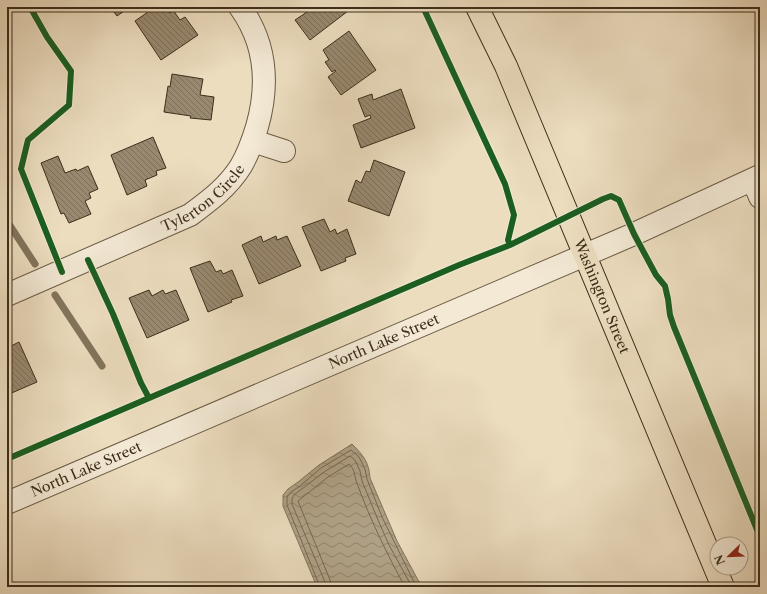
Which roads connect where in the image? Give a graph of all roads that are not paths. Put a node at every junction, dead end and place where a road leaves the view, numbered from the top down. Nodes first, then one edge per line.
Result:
1 (240, 7) edge
2 (477, 7) edge
3 (253, 141) junction
4 (284, 151) dead end
5 (758, 184) edge
6 (584, 254) junction
7 (7, 295) edge
8 (7, 503) edge
9 (723, 587) edge

1 - 3 street, Tylerton Circle
2 - 6 main road, Washington Street
3 - 4 street
3 - 7 street, Tylerton Circle
5 - 6 street, North Lake Street
6 - 8 street, North Lake Street
6 - 9 main road, Washington Street

